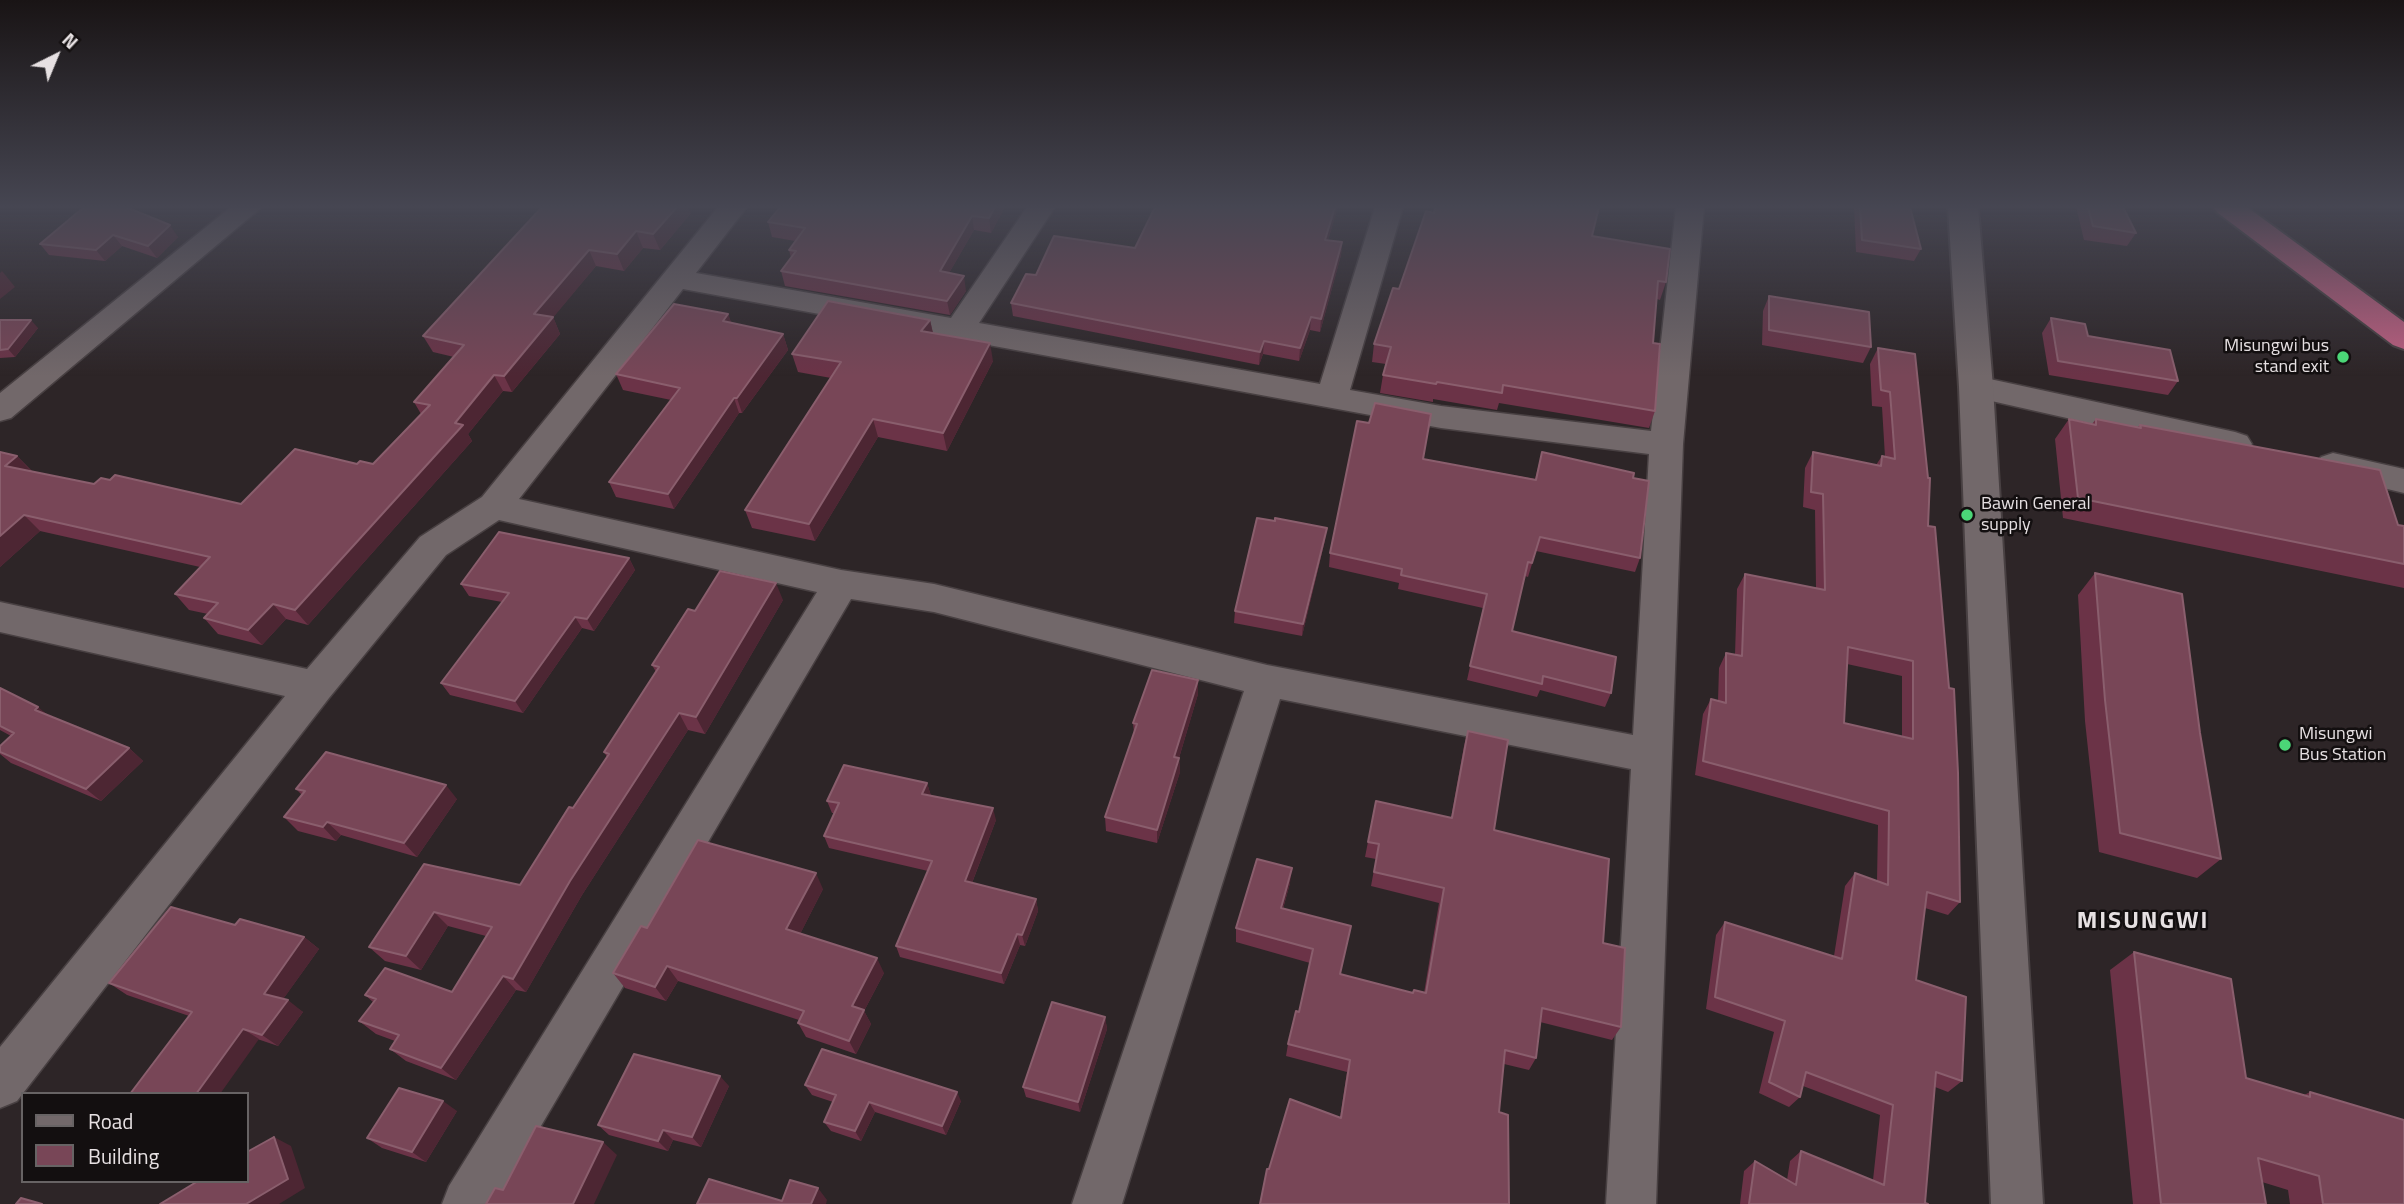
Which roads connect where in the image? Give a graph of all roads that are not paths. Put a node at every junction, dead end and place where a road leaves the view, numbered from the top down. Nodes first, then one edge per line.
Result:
1 (179, 263) edge
2 (688, 263) edge
3 (1004, 263) edge
4 (1372, 263) edge
5 (1684, 263) edge
6 (1967, 263) edge
7 (2308, 263) edge
8 (676, 278) junction
9 (959, 330) junction
10 (2404, 338) edge
11 (1976, 387) junction
12 (1332, 397) junction
13 (0, 410) edge
14 (1666, 444) junction
15 (2404, 481) edge
16 (494, 506) junction
17 (841, 584) junction
18 (0, 617) edge
19 (1267, 681) junction
20 (315, 687) junction
21 (1653, 756) junction
22 (0, 1084) edge
23 (467, 1204) edge
24 (1097, 1204) edge
25 (1632, 1204) edge
26 (2017, 1204) edge

1 - 13 street
2 - 8 street
3 - 9 street
4 - 12 street
5 - 14 street
6 - 11 street
7 - 10 highway
8 - 9 street
8 - 16 street
9 - 12 street
11 - 15 street
11 - 26 street
12 - 14 street
14 - 21 street
16 - 17 street
16 - 20 street
17 - 19 street
17 - 23 street
18 - 20 street
19 - 21 street
19 - 24 street
20 - 22 street
21 - 25 street

